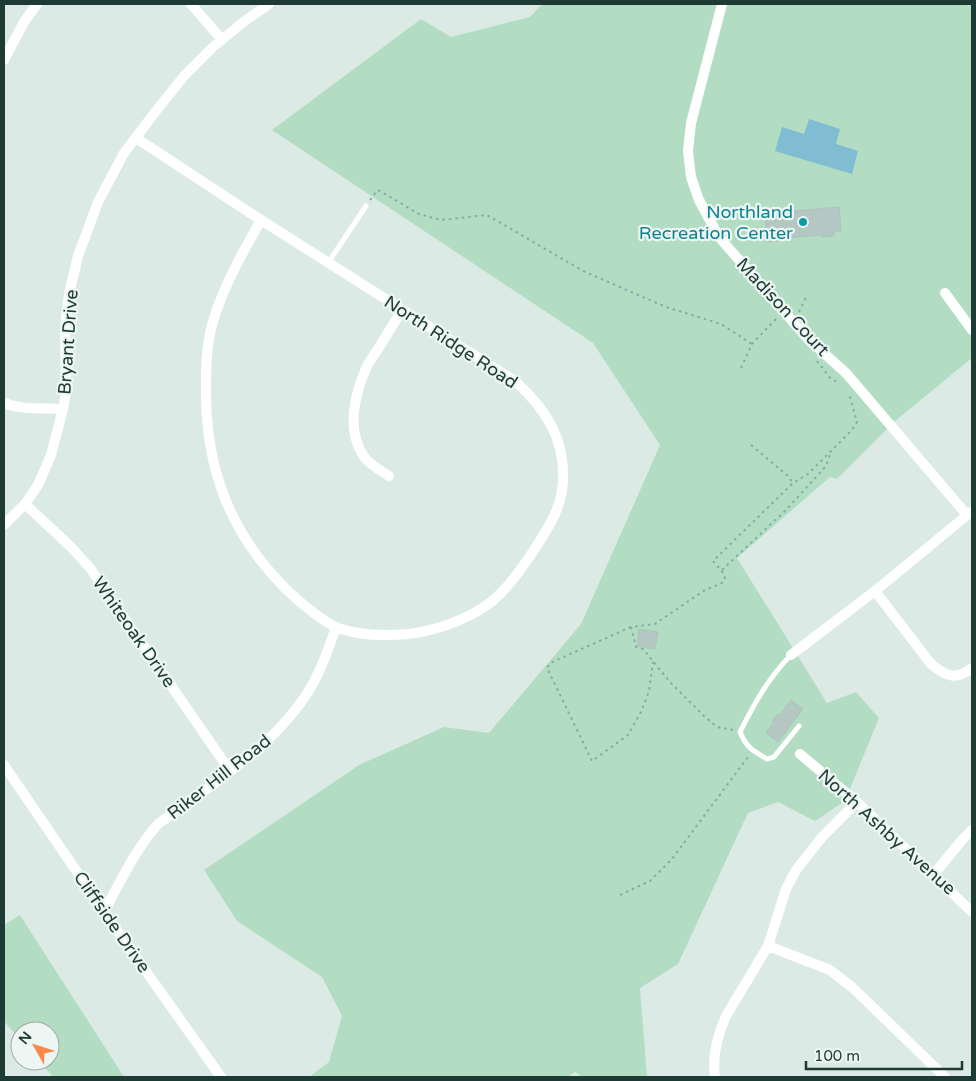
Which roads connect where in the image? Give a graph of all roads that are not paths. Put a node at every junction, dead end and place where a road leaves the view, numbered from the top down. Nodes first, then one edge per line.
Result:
1 (37, 4) edge
2 (191, 4) edge
3 (269, 4) edge
4 (722, 4) edge
5 (222, 40) junction
6 (4, 60) edge
7 (136, 138) junction
8 (366, 206) road end
9 (261, 220) junction
10 (328, 263) junction
11 (945, 292) dead end
12 (402, 310) junction
13 (972, 330) edge
14 (4, 403) edge
15 (63, 409) junction
16 (390, 476) dead end
17 (25, 504) junction
18 (970, 514) edge
19 (4, 525) edge
20 (875, 591) junction
21 (336, 627) junction
22 (791, 655) joint
23 (972, 668) edge
24 (799, 726) dead end
25 (800, 754) dead end
26 (4, 765) edge
27 (230, 771) junction
28 (857, 802) junction
29 (972, 830) edge
30 (934, 874) junction
31 (104, 912) junction
32 (972, 912) edge
33 (768, 946) junction
34 (221, 1077) edge
35 (715, 1077) edge
36 (945, 1077) edge

1 - 6 street
2 - 5 street
3 - 5 street, Bryant Drive
4 - 18 street, Madison Court
5 - 7 street, Bryant Drive
7 - 9 street, North Ridge Road
7 - 15 street, Bryant Drive
8 - 10 lane
9 - 10 street, North Ridge Road
9 - 21 street
10 - 12 street, North Ridge Road
11 - 13 street
12 - 16 street
12 - 21 street, North Ridge Road
14 - 15 street
15 - 17 street, Bryant Drive
17 - 19 street, Bryant Drive
17 - 27 street, Whiteoak Drive
18 - 20 street
20 - 22 street
20 - 23 street
21 - 27 street, Riker Hill Road
22 - 24 lane
25 - 28 street, North Ashby Avenue
26 - 31 street, Cliffside Drive
27 - 31 street, Riker Hill Road
28 - 30 street, North Ashby Avenue
28 - 33 street
29 - 30 street
30 - 32 street, North Ashby Avenue
31 - 34 street, Cliffside Drive
33 - 35 street
33 - 36 street

